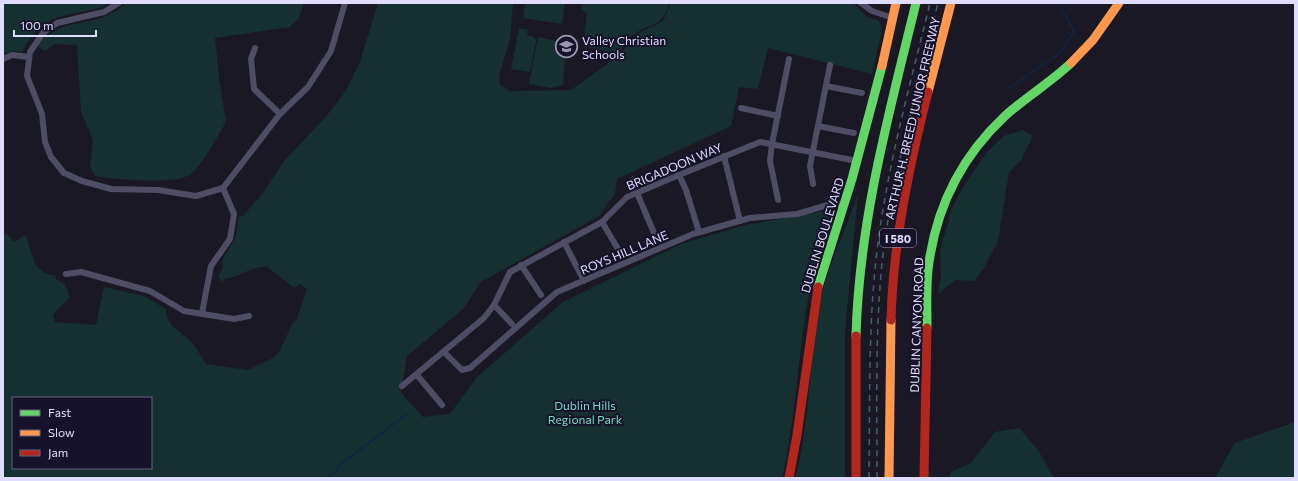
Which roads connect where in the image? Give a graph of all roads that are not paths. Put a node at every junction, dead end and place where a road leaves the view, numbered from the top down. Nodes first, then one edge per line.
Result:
1 (119, 3) edge
2 (345, 3) edge
3 (861, 3) edge
4 (896, 3) edge
5 (916, 3) edge
6 (950, 3) edge
7 (1119, 3) edge
8 (893, 18) junction
9 (255, 48) dead end
10 (29, 57) junction
11 (3, 59) edge
12 (789, 59) dead end
13 (830, 65) dead end
14 (826, 86) junction
15 (862, 93) dead end
16 (741, 108) dead end
17 (280, 114) junction
18 (778, 116) junction
19 (818, 126) junction
20 (854, 133) dead end
21 (772, 144) junction
22 (813, 151) junction
23 (724, 156) junction
24 (857, 161) junction
25 (679, 175) junction
26 (813, 184) dead end
27 (223, 188) junction
28 (637, 193) junction
29 (778, 200) dead end
30 (844, 205) junction
31 (740, 221) junction
32 (602, 222) junction
33 (699, 232) junction
34 (657, 240) dead end
35 (564, 242) junction
36 (621, 254) dead end
37 (521, 265) junction
38 (66, 274) dead end
39 (584, 281) junction
40 (541, 295) dead end
41 (494, 305) junction
42 (202, 313) junction
43 (249, 316) dead end
44 (512, 324) dead end
45 (444, 352) junction
46 (417, 375) junction
47 (402, 386) dead end
48 (442, 405) dead end
49 (789, 478) edge
50 (856, 478) edge
51 (889, 478) edge
52 (924, 478) edge

1 - 10 street
2 - 17 street
3 - 8 street
4 - 8 main road, DUBLIN BOULEVARD
5 - 50 main road, ARTHUR H. BREED JUNIOR FREEWAY / I 580
6 - 51 main road, ARTHUR H. BREED JUNIOR FREEWAY / I 580
7 - 52 main road, DUBLIN CANYON ROAD
8 - 24 main road, DUBLIN BOULEVARD
9 - 17 street
10 - 11 street
10 - 27 street
12 - 18 street
13 - 14 street
14 - 15 street
14 - 19 street
16 - 18 street
17 - 27 street
18 - 21 street
19 - 20 street
19 - 22 street
21 - 22 street, BRIGADOON WAY
21 - 23 street, BRIGADOON WAY
21 - 29 street
22 - 24 street, BRIGADOON WAY
22 - 26 street
23 - 25 street, BRIGADOON WAY
23 - 31 street
24 - 30 main road, DUBLIN BOULEVARD
25 - 28 street, BRIGADOON WAY
25 - 33 street
27 - 42 street
28 - 32 street, BRIGADOON WAY
28 - 34 street
30 - 31 street, ROYS HILL LANE
30 - 49 main road, DUBLIN BOULEVARD
31 - 33 street, ROYS HILL LANE
32 - 35 street, BRIGADOON WAY
32 - 36 street
33 - 39 street, ROYS HILL LANE
35 - 37 street, BRIGADOON WAY
35 - 39 street
37 - 40 street
37 - 41 street, BRIGADOON WAY
38 - 42 street
39 - 45 street, ROYS HILL LANE
41 - 44 street
41 - 45 street, BRIGADOON WAY
42 - 43 street
45 - 46 street, BRIGADOON WAY
46 - 47 street, BRIGADOON WAY
46 - 48 street

